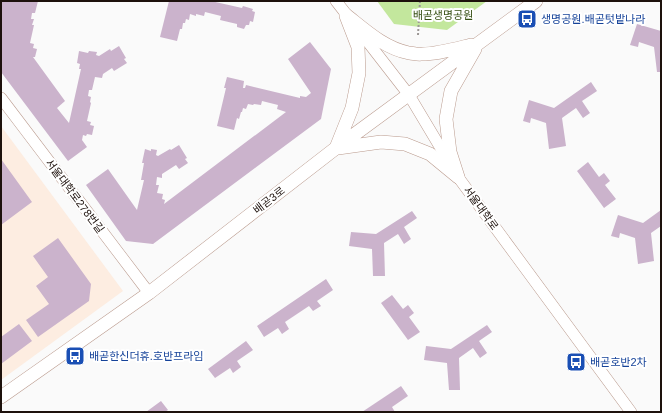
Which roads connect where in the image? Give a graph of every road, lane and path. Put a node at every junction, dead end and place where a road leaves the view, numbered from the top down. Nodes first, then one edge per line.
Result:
1 (336, 1) edge
2 (420, 1) edge
3 (536, 1) edge
4 (346, 15) junction
5 (418, 35) dead end
6 (478, 43) junction
7 (409, 94) junction
8 (1, 98) edge
9 (336, 148) junction
10 (458, 177) junction
11 (149, 293) junction
12 (1, 397) edge
13 (631, 412) edge

1 - 4 street, 서울대학로
2 - 5 path
3 - 6 main road, 배곧3로
4 - 6 main road
4 - 7 street, 서울대학로
4 - 9 main road
6 - 7 main road, 배곧3로
6 - 10 main road
7 - 9 main road, 배곧3로
7 - 10 street, 서울대학로
8 - 11 street, 서울대학로278번길
9 - 10 main road
9 - 11 main road, 배곧3로
10 - 13 street, 서울대학로
11 - 12 main road, 배곧3로

